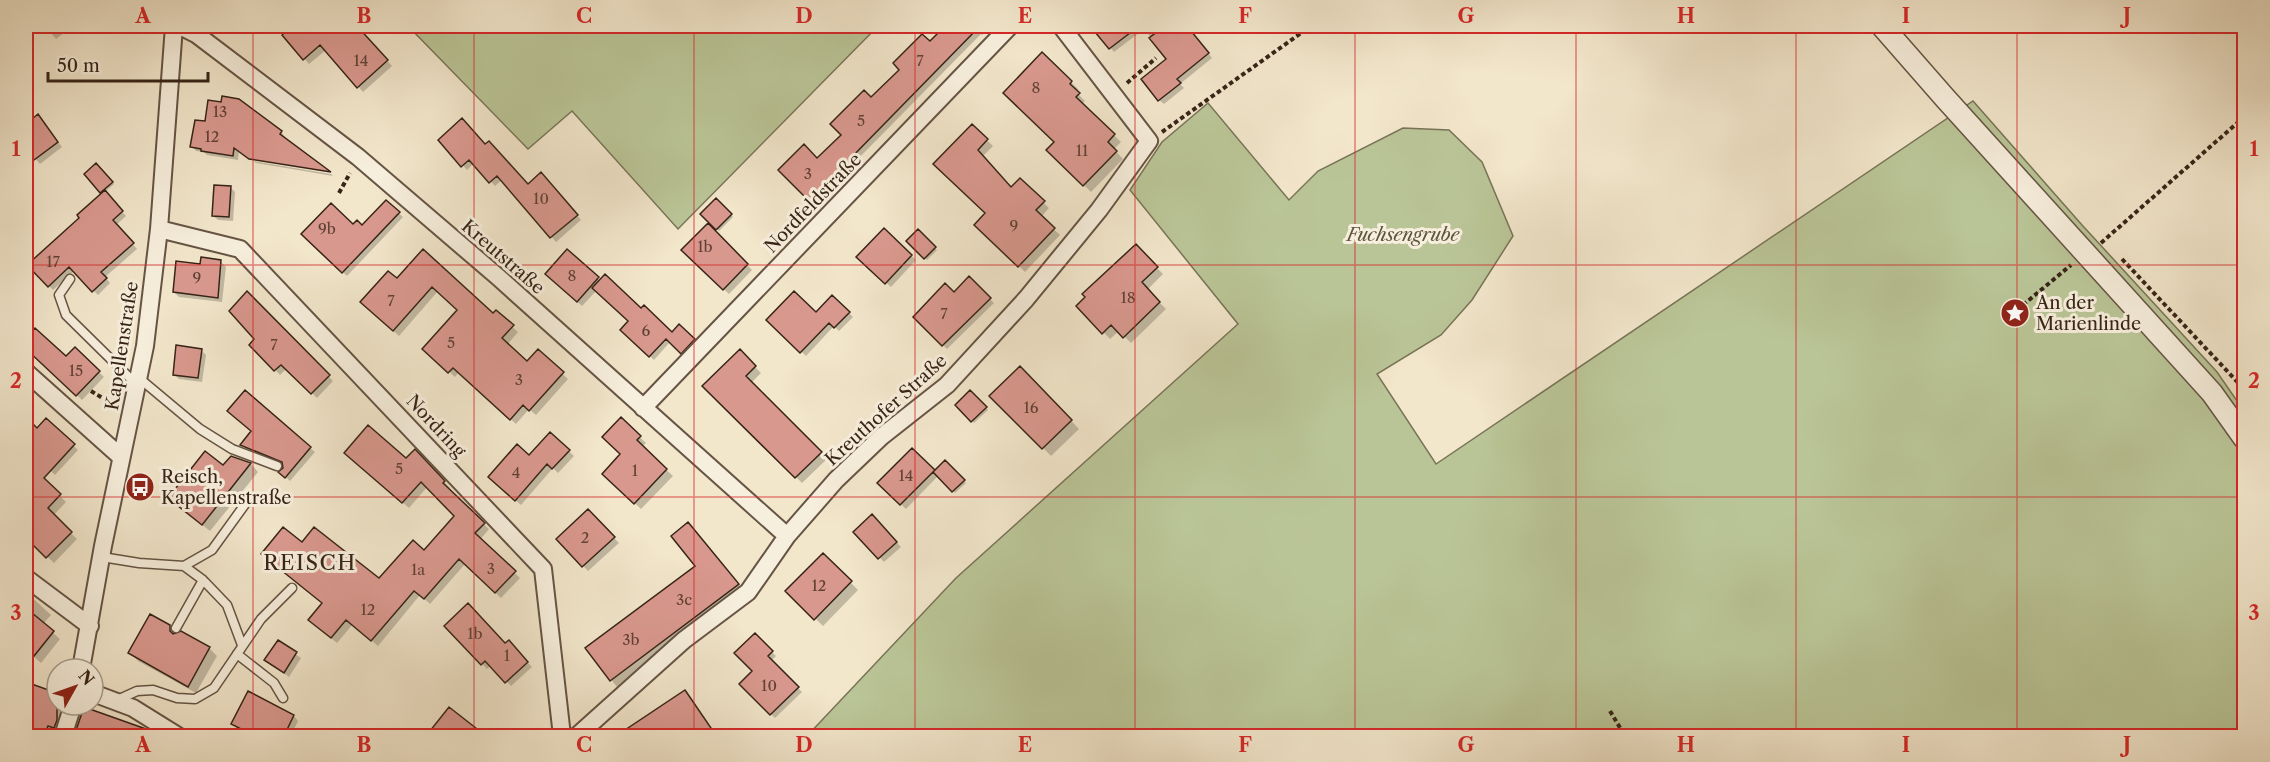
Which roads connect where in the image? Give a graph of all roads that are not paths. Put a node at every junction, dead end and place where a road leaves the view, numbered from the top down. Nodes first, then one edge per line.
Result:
1 (174, 26) edge
2 (180, 26) edge
3 (1010, 26) edge
4 (1061, 26) edge
5 (1882, 26) edge
6 (159, 229) junction
7 (70, 279) dead end
8 (26, 372) edge
9 (138, 382) junction
10 (644, 408) junction
11 (2244, 438) edge
12 (121, 457) junction
13 (277, 466) dead end
14 (251, 496) dead end
15 (787, 536) junction
16 (102, 557) junction
17 (184, 566) junction
18 (26, 578) edge
19 (203, 580) junction
20 (292, 588) dead end
21 (90, 626) junction
22 (176, 628) dead end
23 (242, 645) junction
24 (237, 654) junction
25 (84, 657) edge
26 (105, 697) edge
27 (283, 698) dead end
28 (115, 701) junction
29 (69, 717) edge
30 (63, 736) edge
31 (178, 736) edge
32 (562, 736) edge
33 (577, 736) edge

1 - 6 street, Kapellenstraße
2 - 10 street, Kreutstraße
3 - 10 street, Nordfeldstraße
4 - 15 street, Kreuthofer Straße
5 - 11 street
6 - 9 street, Kapellenstraße
6 - 32 street, Nordring
7 - 9 lane
8 - 12 street
9 - 12 street, Kapellenstraße
9 - 13 lane
10 - 15 street, Kreutstraße
12 - 16 street, Kapellenstraße
14 - 17 lane
15 - 33 street, Kreuthofer Straße
16 - 17 lane
16 - 21 street, Kapellenstraße
17 - 19 lane
18 - 21 street
19 - 22 lane
19 - 23 lane
20 - 23 lane
21 - 25 street, Kapellenstraße
23 - 24 lane
24 - 27 lane
24 - 28 lane
26 - 28 street
28 - 31 street
29 - 30 street

